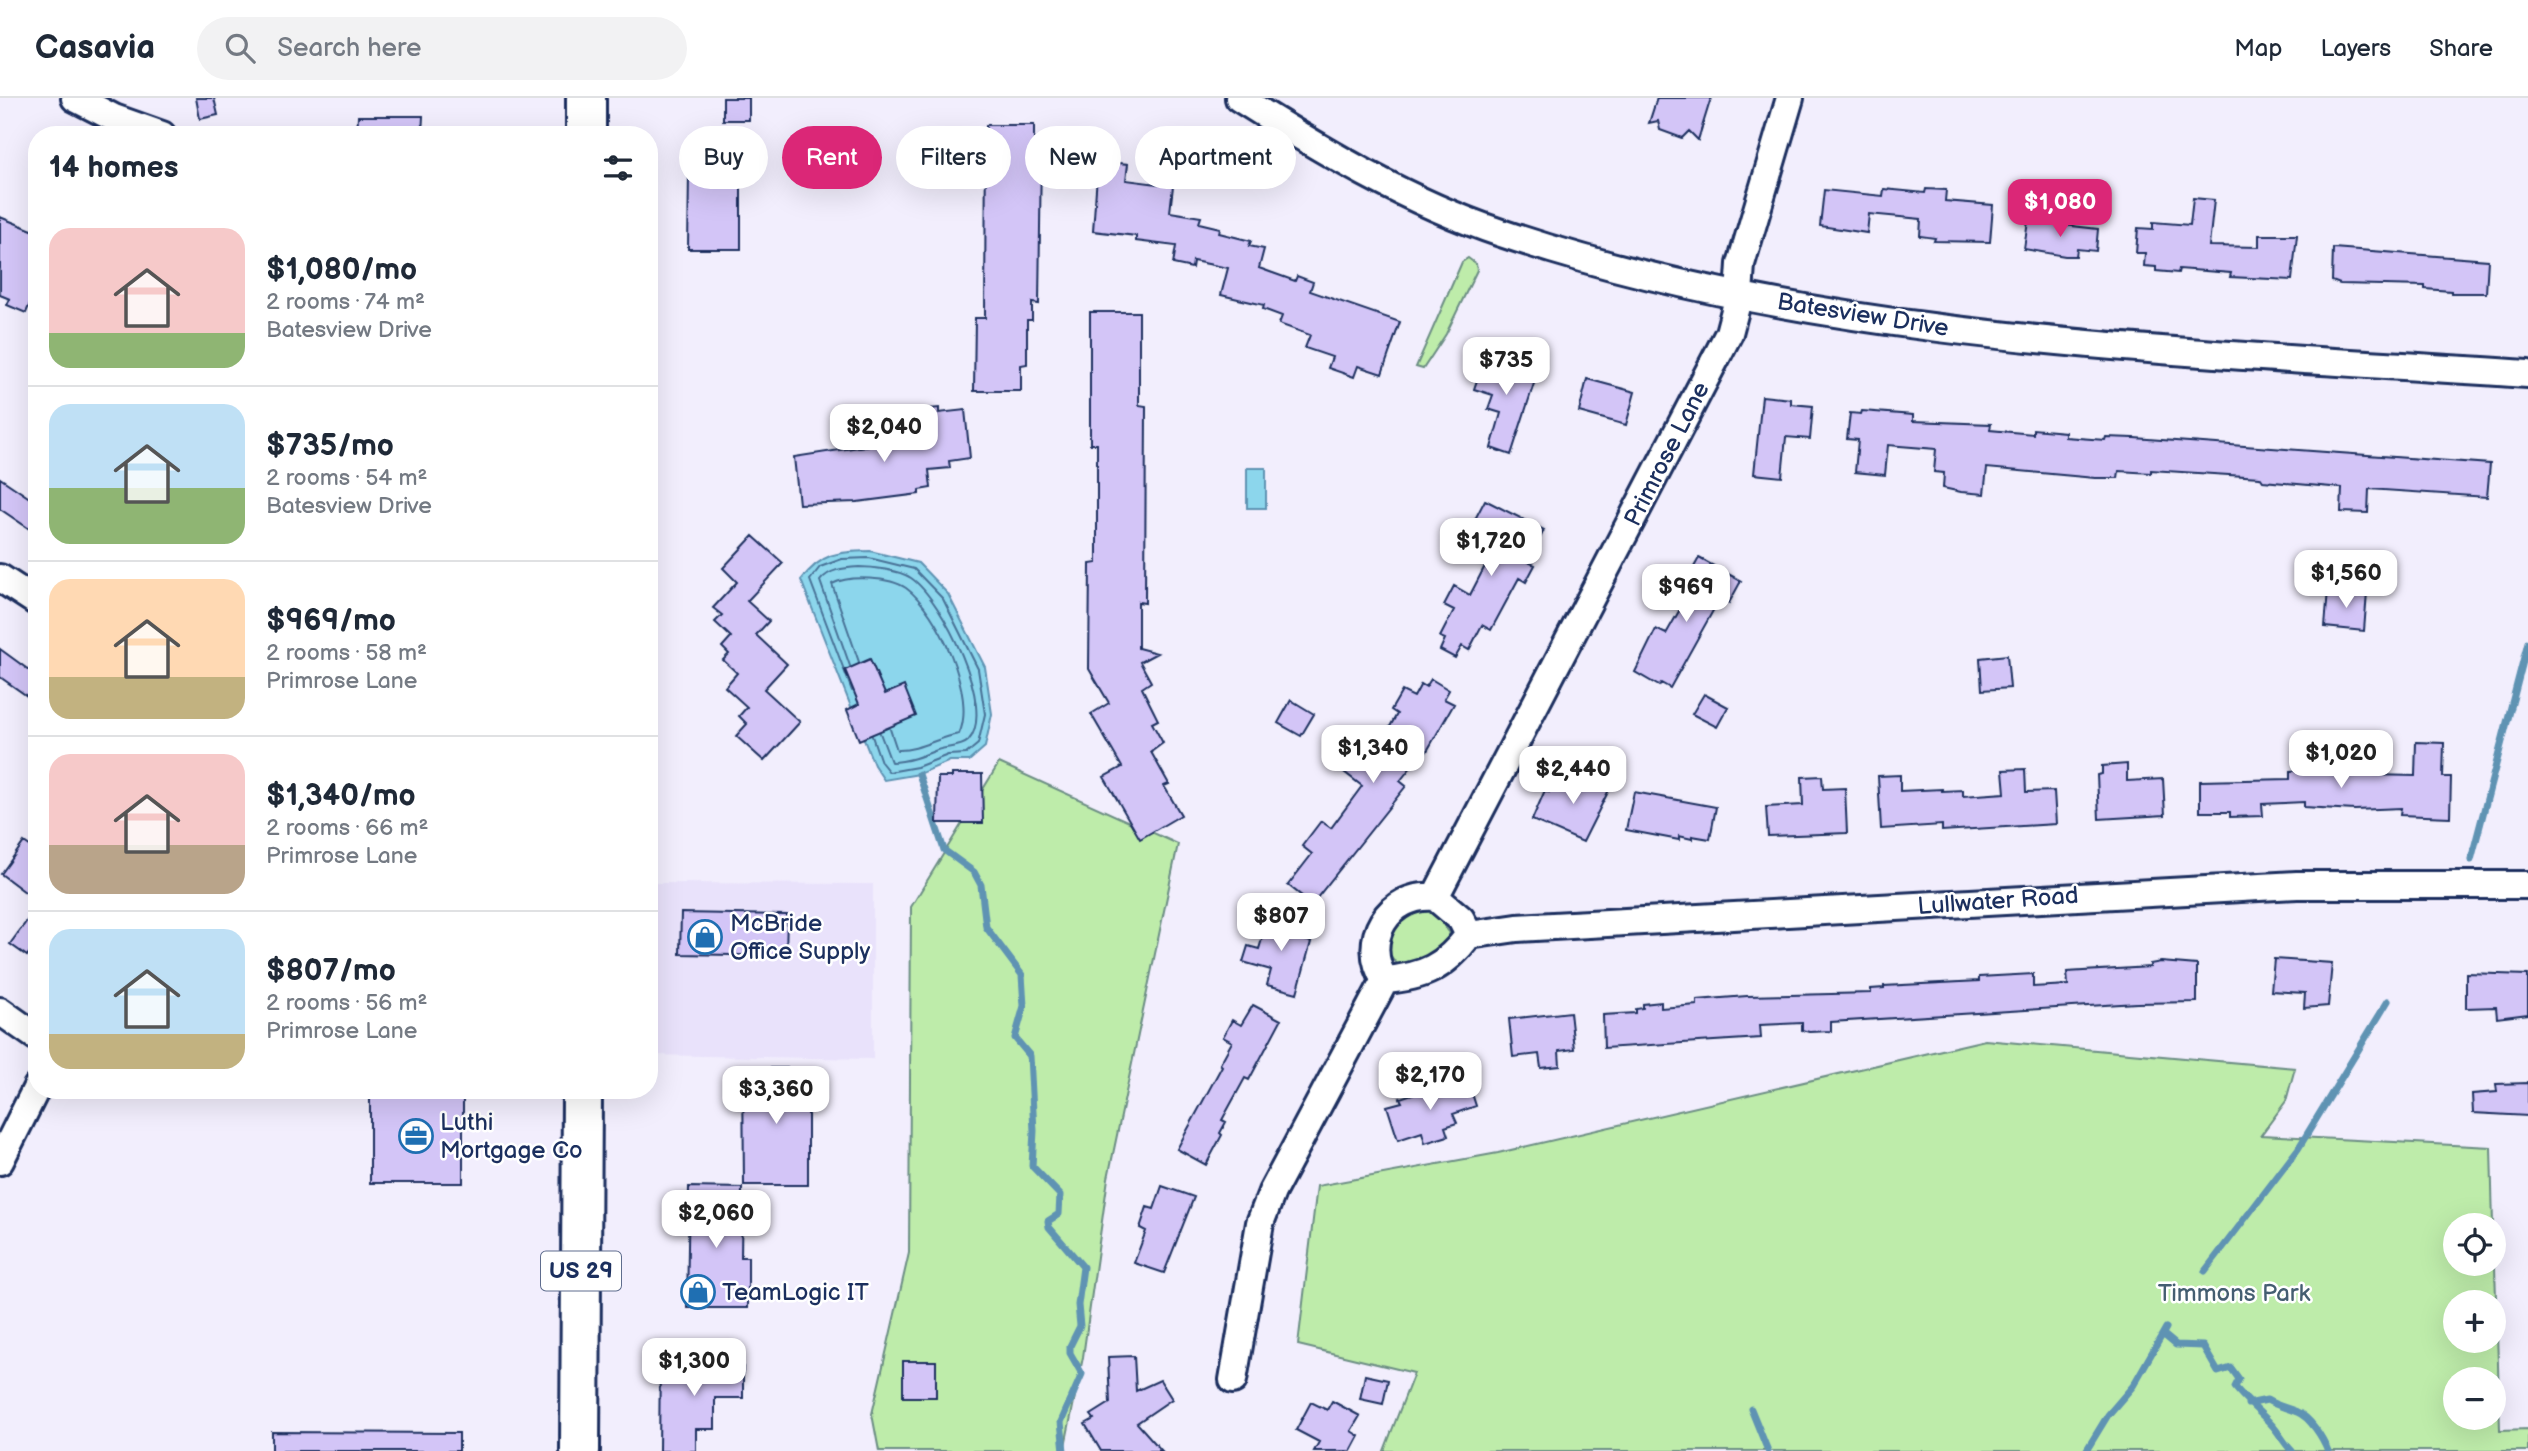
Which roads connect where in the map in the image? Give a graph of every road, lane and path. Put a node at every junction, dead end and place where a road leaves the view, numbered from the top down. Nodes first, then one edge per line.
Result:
1 (75, 98) edge
2 (586, 98) edge
3 (1239, 98) edge
4 (1790, 98) edge
5 (1273, 107) edge
6 (137, 126) edge
7 (586, 126) edge
8 (1739, 295) junction
9 (2528, 374) edge
10 (0, 578) edge
11 (28, 596) edge
12 (2528, 885) edge
13 (1435, 897) junction
14 (1469, 935) junction
15 (1385, 980) junction
16 (0, 1011) edge
17 (28, 1031) edge
18 (31, 1099) edge
19 (582, 1099) edge
20 (0, 1161) edge
21 (1233, 1380) dead end
22 (580, 1451) edge

1 - 6 street
2 - 7 main road
3 - 5 street, Batesview Drive
4 - 8 street, Primrose Lane
5 - 8 street, Batesview Drive
8 - 9 street, Batesview Drive
8 - 13 street, Primrose Lane
10 - 11 street
12 - 14 street, Lullwater Road
13 - 14 street
13 - 15 street
14 - 15 street
15 - 21 street
16 - 17 street
18 - 20 street
19 - 22 main road, US 29

